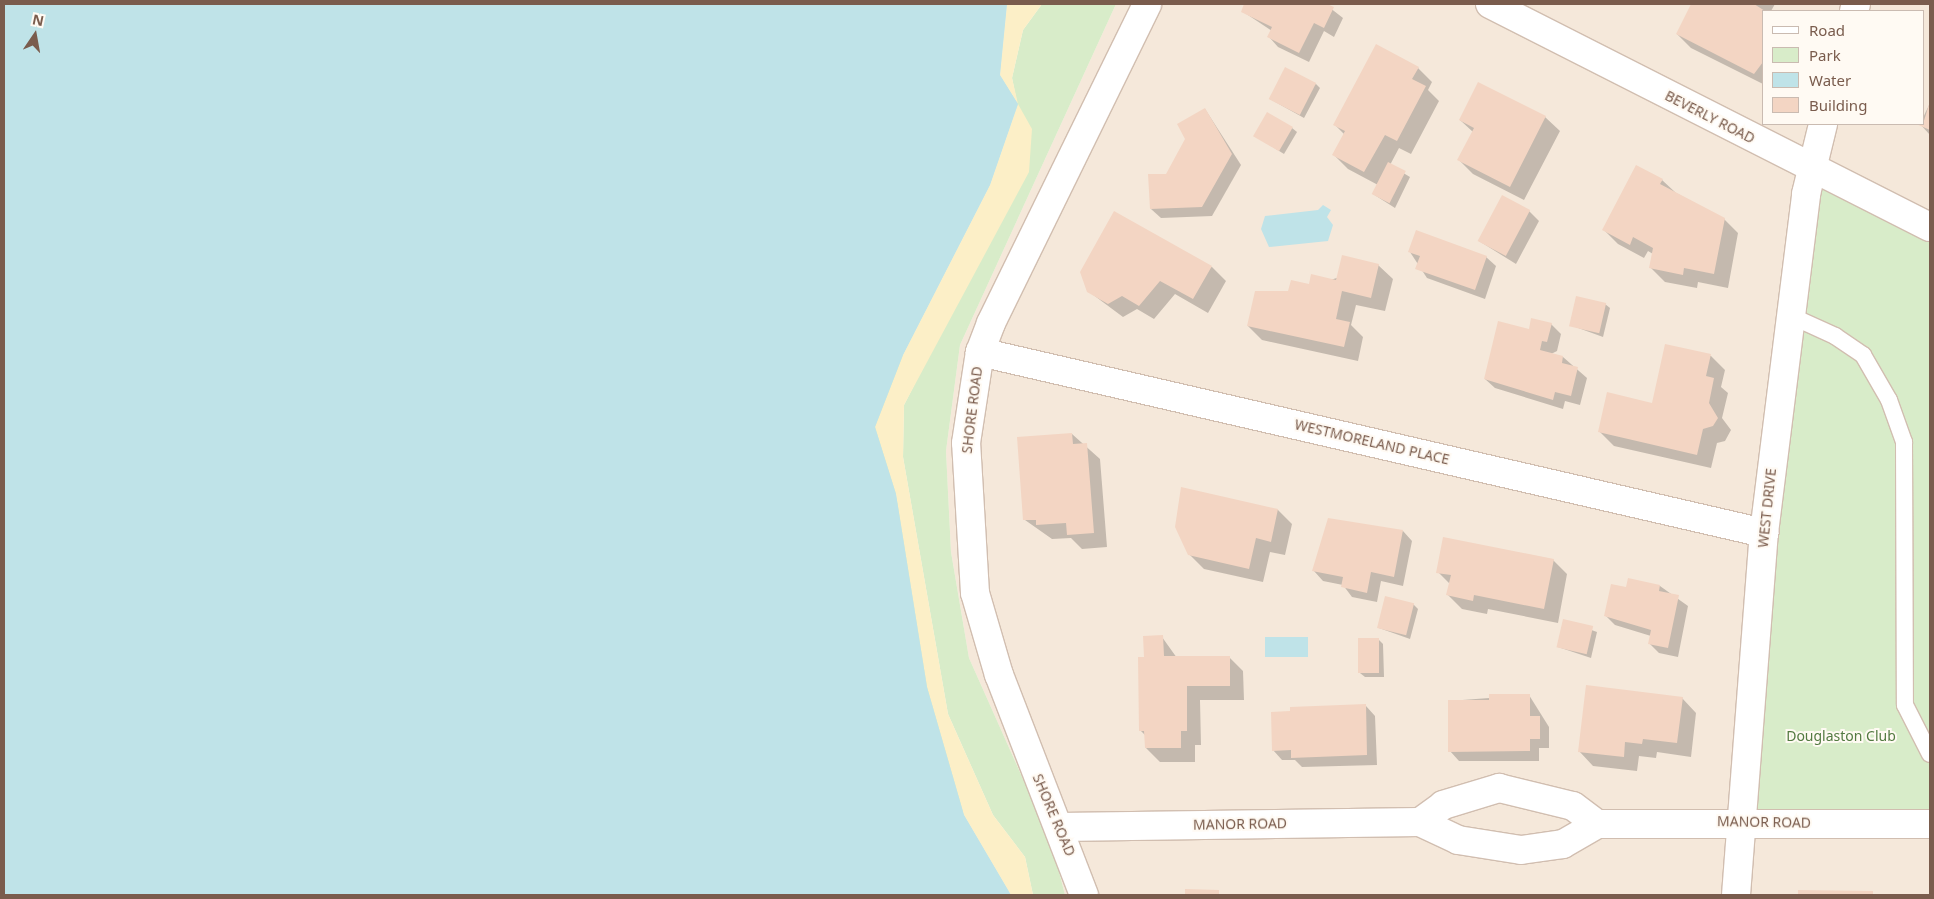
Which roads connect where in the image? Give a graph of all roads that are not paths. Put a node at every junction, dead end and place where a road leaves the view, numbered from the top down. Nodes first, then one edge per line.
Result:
1 (1147, 4) edge
2 (1490, 4) edge
3 (1823, 125) edge
4 (1810, 169) junction
5 (1930, 228) edge
6 (1790, 315) junction
7 (980, 352) junction
8 (1764, 532) junction
9 (1929, 750) edge
10 (1744, 821) junction
11 (1420, 822) junction
12 (1597, 824) junction
13 (1930, 824) edge
14 (1060, 827) junction
15 (1084, 895) edge
16 (1736, 895) edge

1 - 7 street, SHORE ROAD
2 - 4 street, BEVERLY ROAD
3 - 4 street, WEST DRIVE
4 - 5 street, BEVERLY ROAD
4 - 6 street, WEST DRIVE
6 - 8 street, WEST DRIVE
6 - 9 lane
7 - 8 street, WESTMORELAND PLACE
7 - 14 street, SHORE ROAD
8 - 10 street, WEST DRIVE
10 - 12 street, MANOR ROAD
10 - 13 street, MANOR ROAD
10 - 16 street, WEST DRIVE
11 - 12 street, MANOR ROAD
11 - 12 street
11 - 14 street, MANOR ROAD
14 - 15 street, SHORE ROAD

